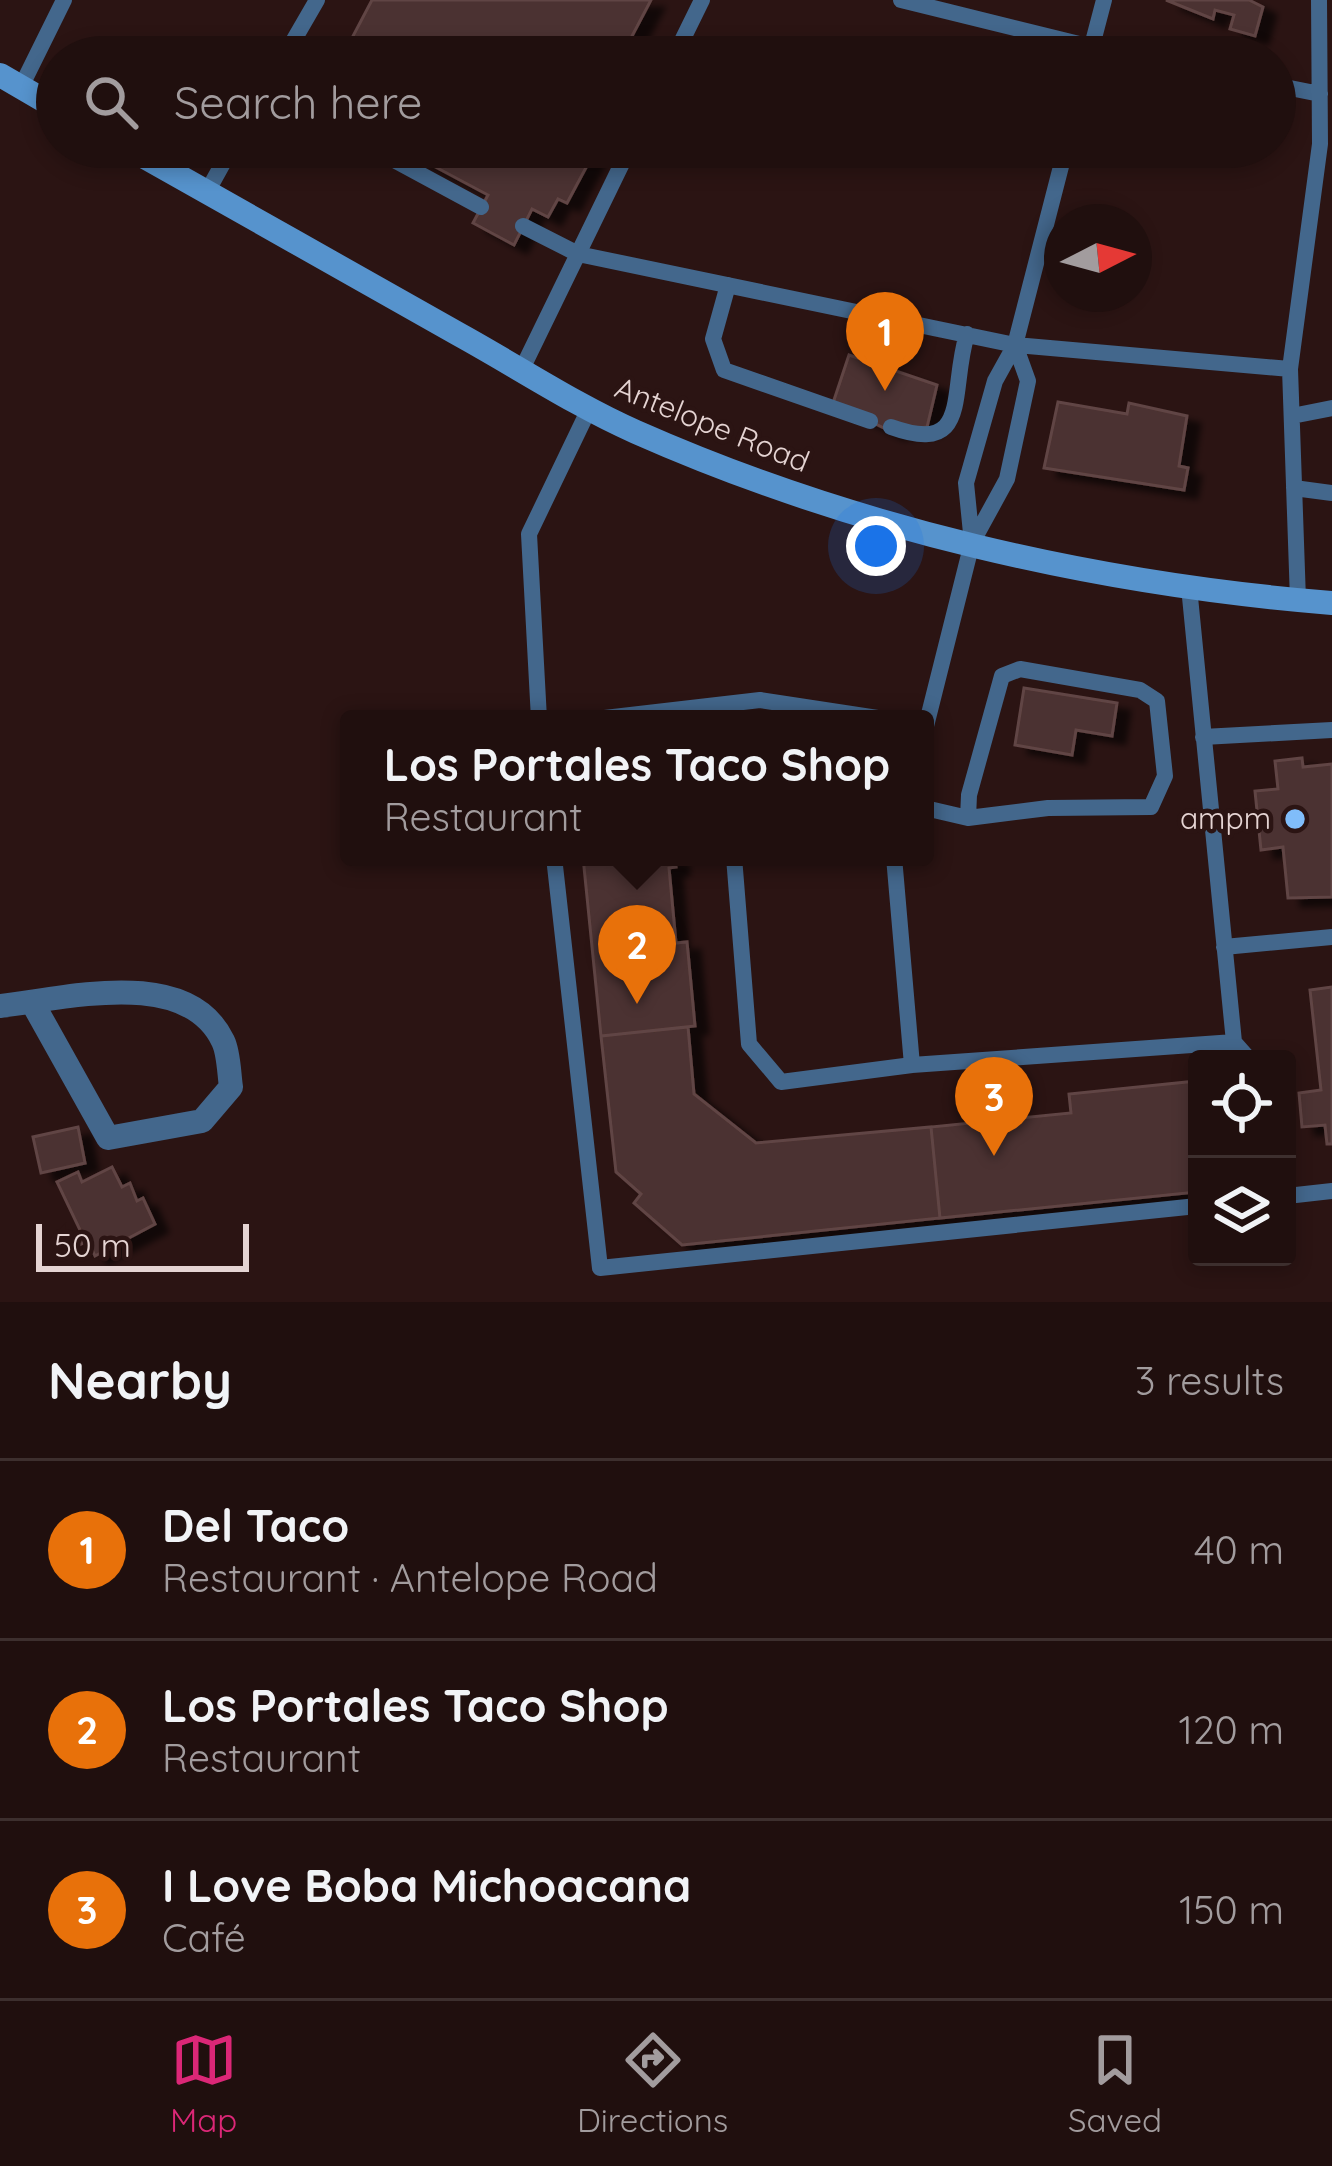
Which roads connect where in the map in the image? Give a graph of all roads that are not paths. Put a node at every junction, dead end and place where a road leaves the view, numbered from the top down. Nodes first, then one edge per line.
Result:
1 (64, 0) edge
2 (317, 0) edge
3 (702, 0) edge
4 (901, 0) edge
5 (1104, 0) edge
6 (1318, 0) edge
7 (40, 36) edge
8 (296, 36) edge
9 (684, 36) edge
10 (1029, 36) edge
11 (1094, 36) edge
12 (36, 42) edge
13 (10, 81) edge
14 (1296, 90) edge
15 (1320, 94) junction
16 (164, 168) edge
17 (220, 168) edge
18 (409, 168) edge
19 (620, 168) edge
20 (1061, 168) edge
21 (207, 192) junction
22 (482, 207) dead end
23 (523, 226) dead end
24 (578, 254) junction
25 (728, 285) junction
26 (967, 334) junction
27 (1015, 344) junction
28 (522, 369) junction
29 (1290, 369) junction
30 (590, 407) junction
31 (1332, 407) edge
32 (1292, 416) junction
33 (870, 421) dead end
34 (891, 427) dead end
35 (1294, 488) junction
36 (1332, 493) edge
37 (972, 543) junction
38 (1189, 587) junction
39 (1298, 600) junction
40 (1332, 603) edge
41 (538, 710) edge
42 (728, 710) edge
43 (825, 710) edge
44 (929, 710) edge
45 (1332, 730) edge
46 (1203, 736) junction
47 (934, 810) edge
48 (968, 818) junction
49 (555, 866) edge
50 (735, 866) edge
51 (895, 866) edge
52 (1332, 938) edge
53 (1224, 947) junction
54 (32, 1002) junction
55 (0, 1006) edge
56 (1234, 1042) junction
57 (1241, 1050) edge
58 (912, 1065) junction
59 (1332, 1191) edge
60 (1296, 1195) edge
61 (1188, 1206) edge

1 - 7 lane
2 - 8 lane
3 - 9 lane
4 - 10 lane
5 - 11 lane
6 - 15 lane
12 - 13 lane
14 - 15 lane
15 - 29 lane
16 - 21 main road, Antelope Road
17 - 21 lane
18 - 22 lane
19 - 24 lane
20 - 27 lane
21 - 28 main road, Antelope Road
23 - 24 lane
24 - 25 lane
24 - 28 lane
25 - 26 lane
25 - 33 lane
26 - 27 lane
26 - 34 lane
27 - 29 lane
27 - 37 lane
27 - 37 lane
28 - 30 main road, Antelope Road
29 - 32 lane
30 - 37 main road, Antelope Road
30 - 41 lane
31 - 32 lane
32 - 35 lane
35 - 36 lane
35 - 39 lane
37 - 38 main road, Antelope Road
37 - 44 lane
38 - 39 main road, Antelope Road
38 - 46 lane
39 - 40 main road, Antelope Road
42 - 43 lane
45 - 46 lane
46 - 53 lane
47 - 48 lane
48 - 48 lane
49 - 61 lane
50 - 58 lane
51 - 58 lane
52 - 53 lane
53 - 56 lane
54 - 54 street
54 - 55 street
56 - 57 lane
56 - 58 lane
59 - 60 lane

